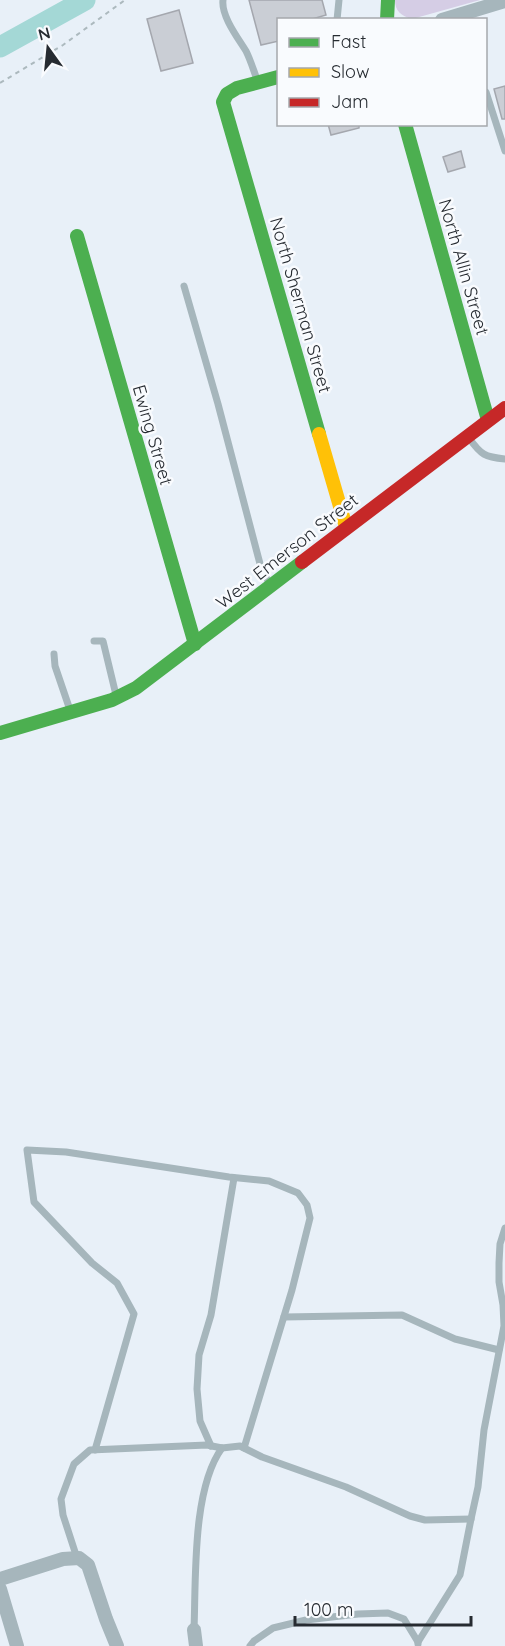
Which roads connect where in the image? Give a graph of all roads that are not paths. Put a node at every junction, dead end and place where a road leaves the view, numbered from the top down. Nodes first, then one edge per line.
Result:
1 (223, 0) edge
2 (339, 0) edge
3 (388, 0) edge
4 (505, 1) edge
5 (465, 16) edge
6 (337, 18) edge
7 (387, 18) edge
8 (277, 77) edge
9 (258, 82) junction
10 (487, 95) edge
11 (406, 126) edge
12 (505, 151) edge
13 (77, 236) dead end
14 (183, 286) dead end
15 (505, 408) edge
16 (488, 420) junction
17 (468, 436) junction
18 (505, 459) edge
19 (346, 527) junction
20 (271, 586) junction
21 (94, 641) dead end
22 (195, 644) junction
23 (54, 654) dead end
24 (117, 698) junction
25 (77, 710) junction
26 (0, 733) edge
27 (234, 1178) junction
28 (505, 1228) edge
29 (284, 1317) junction
30 (499, 1350) junction
31 (211, 1446) junction
32 (222, 1448) junction
33 (244, 1448) junction
34 (95, 1450) junction
35 (471, 1519) junction
36 (77, 1558) junction
37 (0, 1579) edge
38 (0, 1589) edge
39 (194, 1630) joint
40 (418, 1644) edge
41 (16, 1646) edge
42 (117, 1646) edge
43 (196, 1646) edge
44 (250, 1646) edge

1 - 9 lane
2 - 6 lane
3 - 7 street
4 - 5 street
8 - 9 street
9 - 19 street, North Sherman Street
10 - 12 lane
11 - 16 street, North Allin Street
13 - 22 street, Ewing Street
14 - 20 lane
15 - 16 street, West Emerson Street
16 - 17 street, West Emerson Street
17 - 18 lane
17 - 19 street, West Emerson Street
19 - 20 street, West Emerson Street
20 - 22 street, West Emerson Street
21 - 24 lane
22 - 24 street, West Emerson Street
23 - 25 lane
24 - 25 street, West Emerson Street
25 - 26 street, West Emerson Street
27 - 29 lane
27 - 31 lane
27 - 34 lane
28 - 30 lane
29 - 30 lane
29 - 33 lane
30 - 35 lane
31 - 32 lane
31 - 34 lane
32 - 33 lane
32 - 39 lane
33 - 35 lane
34 - 36 lane
35 - 40 lane
36 - 37 street
36 - 42 street
38 - 41 street
39 - 43 street
40 - 44 lane

